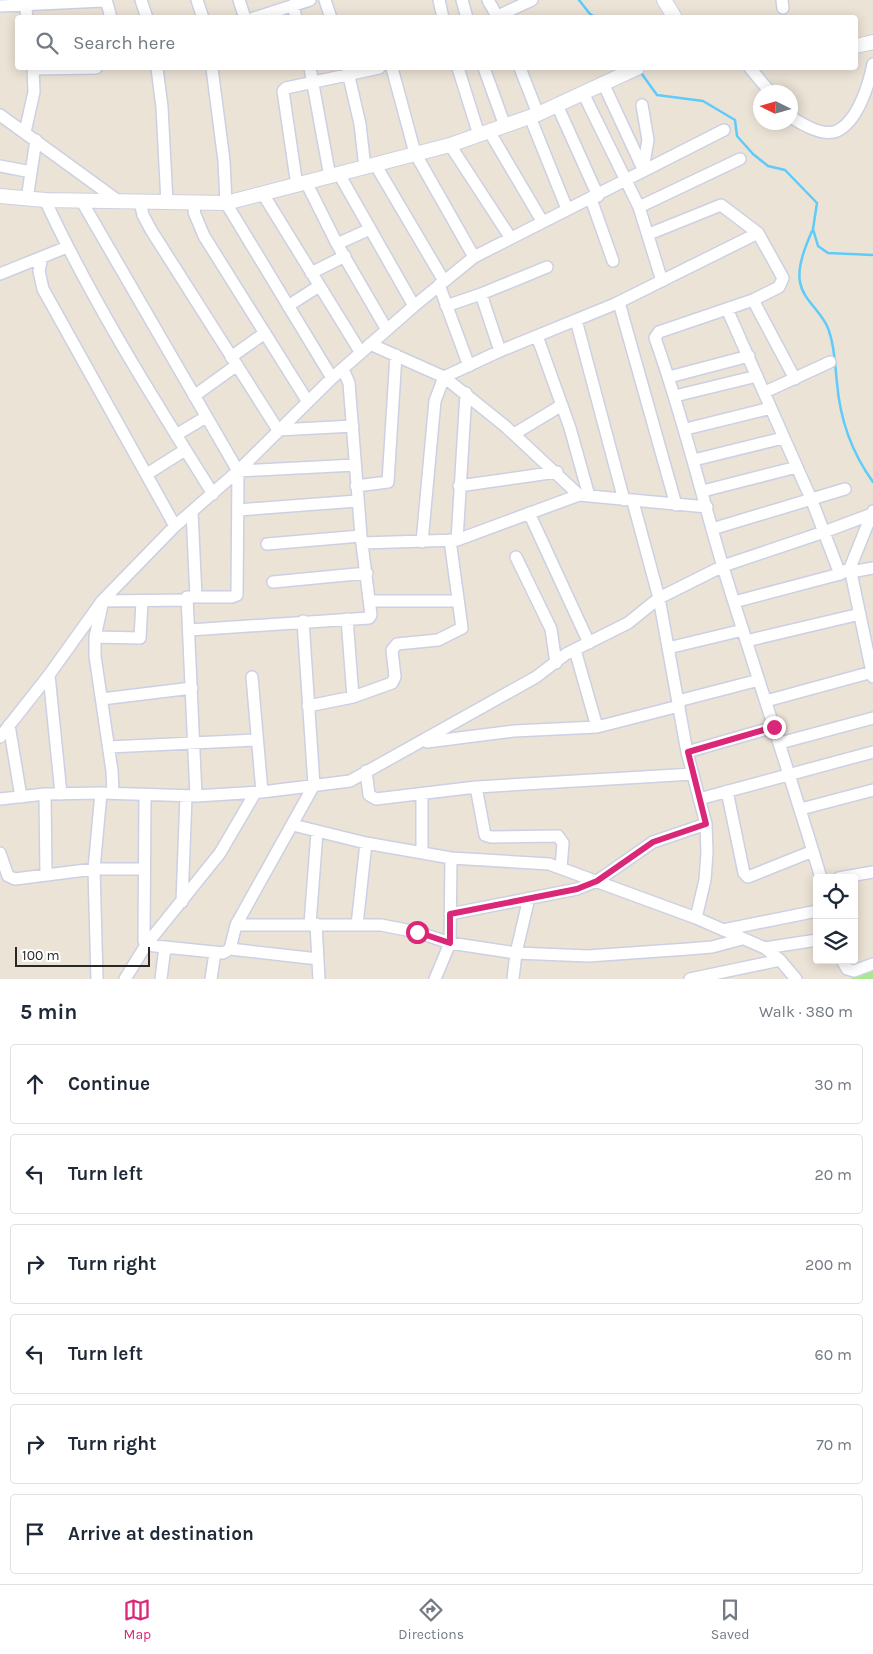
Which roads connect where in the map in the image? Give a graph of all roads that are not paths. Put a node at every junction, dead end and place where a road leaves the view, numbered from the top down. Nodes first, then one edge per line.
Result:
1 (103, 0) edge
2 (141, 0) edge
3 (197, 0) edge
4 (239, 0) edge
5 (310, 0) edge
6 (325, 0) edge
7 (439, 0) edge
8 (462, 0) edge
9 (488, 0) edge
10 (532, 0) edge
11 (664, 0) edge
12 (25, 2) edge
13 (293, 5) junction
14 (0, 6) edge
15 (27, 15) edge
16 (111, 15) edge
17 (146, 15) edge
18 (202, 15) edge
19 (244, 15) edge
20 (263, 15) edge
21 (295, 15) edge
22 (330, 15) edge
23 (442, 15) edge
24 (466, 15) edge
25 (497, 15) edge
26 (502, 15) edge
27 (672, 15) edge
28 (873, 45) edge
29 (858, 46) edge
30 (873, 64) edge
31 (34, 70) edge
32 (157, 70) edge
33 (212, 70) edge
34 (310, 70) edge
35 (393, 70) edge
36 (459, 70) edge
37 (485, 70) edge
38 (521, 70) edge
39 (631, 70) edge
40 (752, 70) edge
41 (348, 71) edge
42 (313, 82) junction
43 (603, 83) junction
44 (764, 85) edge
45 (583, 93) junction
46 (557, 105) junction
47 (642, 105) dead end
48 (534, 116) junction
49 (1, 120) edge
50 (798, 120) edge
51 (505, 126) junction
52 (724, 130) dead end
53 (26, 132) junction
54 (484, 133) junction
55 (36, 140) junction
56 (450, 145) junction
57 (415, 153) junction
58 (740, 159) dead end
59 (0, 166) edge
60 (370, 166) junction
61 (643, 170) junction
62 (31, 172) junction
63 (335, 176) junction
64 (626, 178) junction
65 (302, 185) junction
66 (263, 194) junction
67 (0, 196) edge
68 (595, 197) junction
69 (27, 199) junction
70 (45, 200) junction
71 (81, 200) junction
72 (117, 200) junction
73 (140, 201) junction
74 (168, 203) junction
75 (226, 203) junction
76 (196, 204) junction
77 (639, 207) junction
78 (567, 209) junction
79 (542, 221) junction
80 (370, 229) junction
81 (758, 233) junction
82 (648, 234) junction
83 (510, 237) junction
84 (337, 244) junction
85 (67, 247) junction
86 (345, 256) junction
87 (474, 256) junction
88 (42, 257) junction
89 (613, 261) dead end
90 (547, 267) dead end
91 (311, 273) junction
92 (0, 274) edge
93 (662, 281) junction
94 (441, 283) junction
95 (319, 286) junction
96 (480, 294) junction
97 (753, 300) junction
98 (615, 304) junction
99 (288, 306) junction
100 (414, 306) junction
101 (446, 306) junction
102 (727, 309) junction
103 (576, 320) junction
104 (387, 330) junction
105 (264, 333) junction
106 (537, 336) junction
107 (370, 344) junction
108 (500, 351) junction
109 (361, 353) junction
110 (396, 355) junction
111 (749, 356) junction
112 (234, 361) junction
113 (830, 362) dead end
114 (469, 366) junction
115 (342, 369) junction
116 (444, 376) junction
117 (758, 376) junction
118 (669, 377) junction
119 (332, 378) junction
120 (795, 379) junction
121 (765, 392) junction
122 (466, 393) junction
123 (194, 396) junction
124 (676, 396) junction
125 (308, 402) junction
126 (562, 405) junction
127 (770, 408) junction
128 (206, 416) junction
129 (353, 426) junction
130 (686, 429) junction
131 (278, 430) junction
132 (514, 434) junction
133 (176, 435) junction
134 (783, 438) junction
135 (185, 450) junction
136 (694, 460) junction
137 (355, 465) junction
138 (797, 467) junction
139 (238, 471) junction
140 (557, 472) junction
141 (147, 474) junction
142 (356, 486) junction
143 (459, 486) junction
144 (845, 490) dead end
145 (703, 491) junction
146 (213, 494) junction
147 (584, 496) junction
148 (812, 500) junction
149 (357, 501) junction
150 (628, 501) junction
151 (676, 505) junction
152 (707, 507) junction
153 (238, 510) junction
154 (192, 512) junction
155 (528, 513) junction
156 (872, 513) edge
157 (175, 526) junction
158 (712, 529) junction
159 (824, 532) junction
160 (361, 540) junction
161 (453, 540) junction
162 (422, 542) junction
163 (267, 544) dead end
164 (516, 557) dead end
165 (723, 566) junction
166 (873, 568) edge
167 (847, 572) junction
168 (367, 574) junction
169 (273, 582) dead end
170 (192, 598) junction
171 (660, 598) junction
172 (102, 601) junction
173 (370, 601) junction
174 (142, 602) junction
175 (458, 602) junction
176 (734, 602) junction
177 (860, 614) junction
178 (347, 619) junction
179 (303, 621) junction
180 (190, 630) junction
181 (744, 636) junction
182 (95, 637) junction
183 (589, 643) junction
184 (668, 648) junction
185 (575, 650) junction
186 (556, 663) junction
187 (872, 674) edge
188 (49, 675) junction
189 (252, 677) dead end
190 (759, 680) junction
191 (192, 688) junction
192 (353, 697) junction
193 (102, 699) junction
194 (766, 701) junction
195 (679, 703) junction
196 (308, 706) junction
197 (873, 718) edge
198 (598, 727) junction
199 (774, 727) junction
200 (3, 732) edge
201 (257, 740) junction
202 (420, 743) junction
203 (780, 743) junction
204 (194, 744) junction
205 (109, 747) junction
206 (688, 752) junction
207 (873, 752) edge
208 (366, 771) junction
209 (790, 773) junction
210 (693, 774) junction
211 (314, 785) junction
212 (476, 787) junction
213 (873, 790) edge
214 (727, 791) junction
215 (101, 792) junction
216 (259, 792) junction
217 (113, 793) junction
218 (424, 793) junction
219 (45, 794) junction
220 (61, 794) junction
221 (145, 795) junction
222 (191, 796) junction
223 (21, 797) junction
224 (699, 799) junction
225 (0, 800) edge
226 (801, 809) junction
227 (706, 824) junction
228 (293, 825) junction
229 (317, 832) junction
230 (366, 843) junction
231 (422, 851) junction
232 (813, 851) junction
233 (0, 853) edge
234 (451, 858) junction
235 (561, 868) junction
236 (94, 869) junction
237 (144, 869) junction
238 (873, 872) edge
239 (820, 874) edge
240 (46, 875) junction
241 (858, 875) edge
242 (597, 881) junction
243 (529, 898) junction
244 (182, 902) junction
245 (813, 912) edge
246 (450, 914) junction
247 (696, 918) junction
248 (313, 924) junction
249 (236, 925) junction
250 (357, 925) junction
251 (723, 930) junction
252 (742, 939) junction
253 (813, 941) edge
254 (450, 943) junction
255 (146, 945) junction
256 (165, 947) junction
257 (765, 948) junction
258 (230, 949) junction
259 (215, 953) junction
260 (516, 953) junction
261 (318, 959) junction
262 (780, 960) junction
263 (844, 964) edge
264 (873, 964) edge
265 (97, 979) edge
266 (125, 979) edge
267 (161, 979) edge
268 (212, 979) edge
269 (319, 979) edge
270 (435, 979) edge
271 (512, 979) edge
272 (690, 979) edge
273 (796, 979) edge

1 - 12 street
1 - 16 street
2 - 17 street
3 - 18 street
4 - 19 street
5 - 13 street
6 - 22 street
7 - 23 street
8 - 24 street
9 - 25 street
10 - 26 street
11 - 27 street
12 - 14 street
12 - 15 street
13 - 20 street
13 - 21 street
28 - 29 street
30 - 50 street
31 - 53 street
32 - 74 street
33 - 75 street
34 - 42 street
35 - 57 street
36 - 54 street
37 - 51 street
38 - 48 street
39 - 43 street
40 - 44 street
41 - 42 street
41 - 60 street
42 - 63 street
42 - 65 street
43 - 45 street
43 - 61 street
45 - 46 street
45 - 64 street
46 - 48 street
46 - 68 street
47 - 61 street
48 - 51 street
48 - 78 street
49 - 53 street
51 - 54 street
52 - 61 street
53 - 55 street
54 - 56 street
54 - 79 street
55 - 62 street
55 - 72 street
56 - 57 street
56 - 83 street
57 - 60 street
57 - 87 street
58 - 77 street
59 - 62 street
60 - 63 street
60 - 94 street
61 - 64 street
62 - 69 street
63 - 65 street
63 - 80 street
64 - 68 street
64 - 77 street
65 - 66 street
65 - 84 street
66 - 75 street
66 - 91 street
67 - 69 street
68 - 78 street
68 - 89 street
69 - 70 street
70 - 71 street
70 - 85 street
71 - 72 street
71 - 123 street
72 - 73 street
73 - 74 street
73 - 112 street
74 - 76 street
75 - 76 street
75 - 99 street
76 - 105 street
77 - 82 street
78 - 79 street
79 - 83 street
80 - 84 street
80 - 100 street
81 - 82 street
81 - 93 street
81 - 97 street
82 - 93 street
83 - 87 street
84 - 86 street
85 - 88 street
85 - 133 street
86 - 91 street
86 - 104 street
87 - 94 street
88 - 92 street
88 - 141 street
90 - 96 street
91 - 95 street
93 - 98 street
94 - 100 street
94 - 101 street
95 - 99 street
95 - 109 street
96 - 101 street
96 - 108 street
97 - 102 street
97 - 120 street
98 - 103 street
98 - 151 street
99 - 119 street
100 - 104 street
101 - 114 street
102 - 111 street
102 - 118 street
103 - 106 street
103 - 150 street
104 - 107 street
105 - 112 street
105 - 125 street
106 - 108 street
106 - 126 street
107 - 109 street
107 - 110 street
108 - 114 street
109 - 115 street
110 - 116 street
110 - 142 street
111 - 117 street
111 - 118 street
112 - 123 street
112 - 131 street
113 - 120 street
114 - 116 street
115 - 119 street
115 - 129 street
116 - 122 street
116 - 162 street
117 - 121 street
117 - 124 street
118 - 124 street
119 - 125 street
120 - 121 street
121 - 127 street
122 - 132 street
122 - 143 street
123 - 128 street
124 - 130 street
125 - 131 street
126 - 132 street
126 - 147 street
127 - 130 street
127 - 134 street
128 - 133 street
128 - 139 street
129 - 131 street
129 - 137 street
130 - 136 street
131 - 139 street
132 - 140 street
133 - 135 street
134 - 136 street
134 - 138 street
135 - 141 street
135 - 146 street
136 - 145 street
137 - 139 street
137 - 142 street
138 - 145 street
138 - 148 street
139 - 146 street
139 - 153 street
140 - 143 street
140 - 147 street
141 - 157 street
142 - 149 street
143 - 161 street
144 - 148 street
145 - 152 street
146 - 154 street
147 - 150 street
147 - 155 street
148 - 158 street
148 - 159 street
149 - 153 street
149 - 160 street
150 - 151 street
150 - 171 street
151 - 152 street
152 - 158 street
153 - 170 street
154 - 157 street
154 - 170 street
155 - 161 street
155 - 183 street
156 - 159 street
156 - 167 street
157 - 172 street
158 - 165 street
159 - 165 street
159 - 167 street
160 - 162 street
160 - 163 street
160 - 168 street
161 - 162 street
161 - 175 street
164 - 186 street
165 - 171 street
165 - 176 street
166 - 167 street
167 - 176 street
167 - 177 street
168 - 169 street
168 - 173 street
170 - 174 street
170 - 180 street
171 - 183 street
171 - 184 street
172 - 174 street
172 - 182 street
172 - 188 street
173 - 175 street
173 - 178 street
174 - 182 street
175 - 192 street
176 - 181 street
177 - 181 street
177 - 187 street
178 - 179 street
178 - 192 street
179 - 180 street
179 - 196 street
180 - 191 street
181 - 184 street
181 - 190 street
182 - 193 street
183 - 185 street
184 - 195 street
185 - 186 street
185 - 198 street
186 - 202 street
187 - 194 street
188 - 200 street
188 - 220 street
189 - 201 street
190 - 194 street
190 - 195 street
191 - 193 street
191 - 204 street
192 - 196 street
193 - 205 street
194 - 199 street
195 - 198 street
195 - 206 street
196 - 211 street
197 - 203 street
198 - 202 street
199 - 203 street
199 - 206 street
200 - 223 street
201 - 204 street
201 - 216 street
202 - 208 street
203 - 209 street
204 - 205 street
204 - 222 street
205 - 217 street
206 - 210 street
207 - 209 street
208 - 211 street
208 - 218 street
209 - 214 street
209 - 226 street
210 - 212 street
210 - 224 street
211 - 216 street
211 - 228 street
212 - 218 street
212 - 235 street
213 - 226 street
214 - 224 street
214 - 232 street
215 - 217 street
215 - 220 street
215 - 236 street
216 - 222 street
216 - 244 street
217 - 221 street
218 - 231 street
219 - 220 street
219 - 223 street
219 - 240 street
221 - 222 street
221 - 237 street
222 - 244 street
223 - 225 street
224 - 227 street
226 - 232 street
227 - 242 street
227 - 247 street
228 - 229 street
228 - 249 street
229 - 230 street
229 - 248 street
230 - 231 street
230 - 250 street
231 - 234 street
232 - 239 street
233 - 240 street
234 - 235 street
234 - 246 street
235 - 242 street
236 - 237 street
236 - 240 street
236 - 265 street
237 - 255 street
238 - 241 street
242 - 243 street
242 - 247 street
243 - 246 street
243 - 260 street
244 - 255 street
245 - 251 street
246 - 254 street
247 - 251 street
248 - 249 street
248 - 250 street
248 - 261 street
249 - 258 street
250 - 254 street
251 - 252 street
252 - 257 street
252 - 260 street
253 - 257 street
254 - 260 street
254 - 270 street
255 - 256 street
255 - 266 street
256 - 259 street
256 - 267 street
257 - 262 street
258 - 259 street
258 - 261 street
259 - 268 street
260 - 271 street
261 - 269 street
262 - 272 street
262 - 273 street
263 - 264 street

